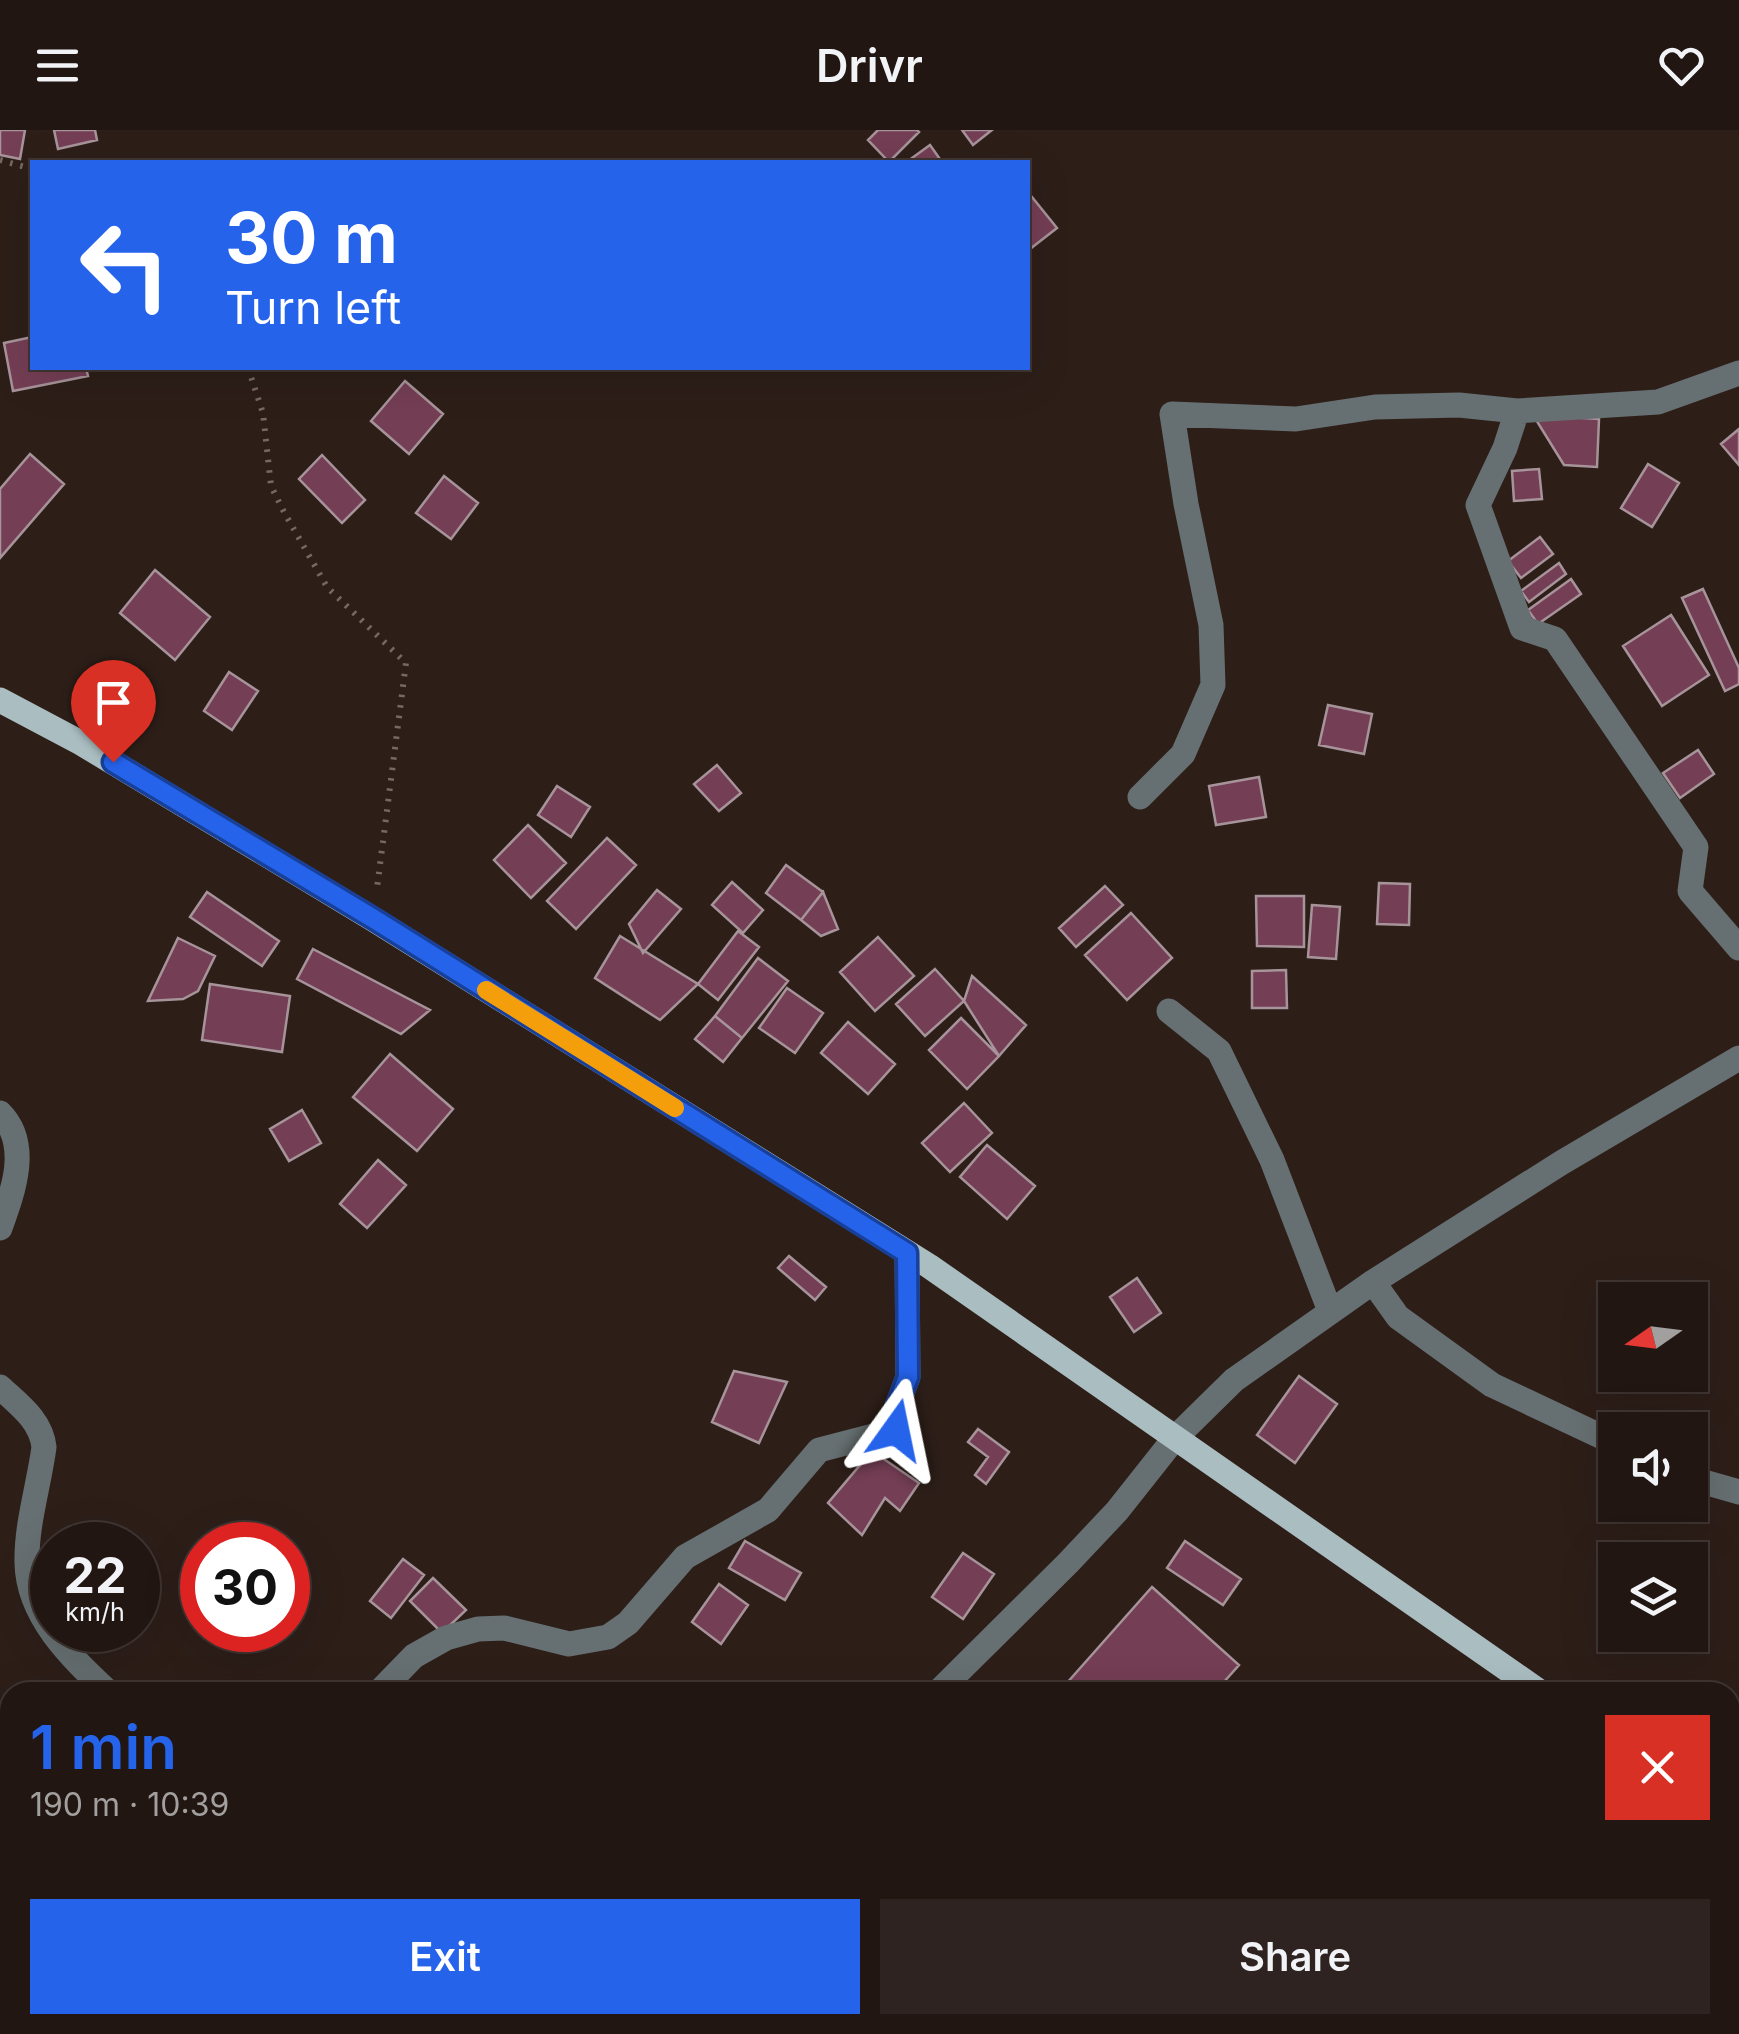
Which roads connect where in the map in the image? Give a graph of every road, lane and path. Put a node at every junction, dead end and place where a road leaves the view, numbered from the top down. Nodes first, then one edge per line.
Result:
1 (0, 160) edge
2 (30, 168) edge
3 (249, 370) edge
4 (1739, 373) edge
5 (1517, 411) junction
6 (0, 700) edge
7 (1140, 796) dead end
8 (374, 919) junction
9 (1739, 948) edge
10 (1169, 1011) dead end
11 (1739, 1058) edge
12 (0, 1113) edge
13 (0, 1228) edge
14 (907, 1253) junction
15 (1373, 1282) junction
16 (1330, 1311) junction
17 (0, 1387) edge
18 (1598, 1434) edge
19 (1174, 1439) junction
20 (1708, 1483) edge
21 (1739, 1492) edge
22 (98, 1682) edge
23 (389, 1682) edge
24 (948, 1682) edge
25 (1526, 1682) edge

1 - 2 path
3 - 8 path
4 - 5 street
5 - 7 street
5 - 9 street
6 - 8 main road
8 - 14 main road
10 - 16 street
11 - 15 street
12 - 13 street
14 - 19 main road
14 - 23 street
15 - 16 street
15 - 18 street
16 - 19 street
17 - 22 street
19 - 24 street
19 - 25 main road
20 - 21 street

